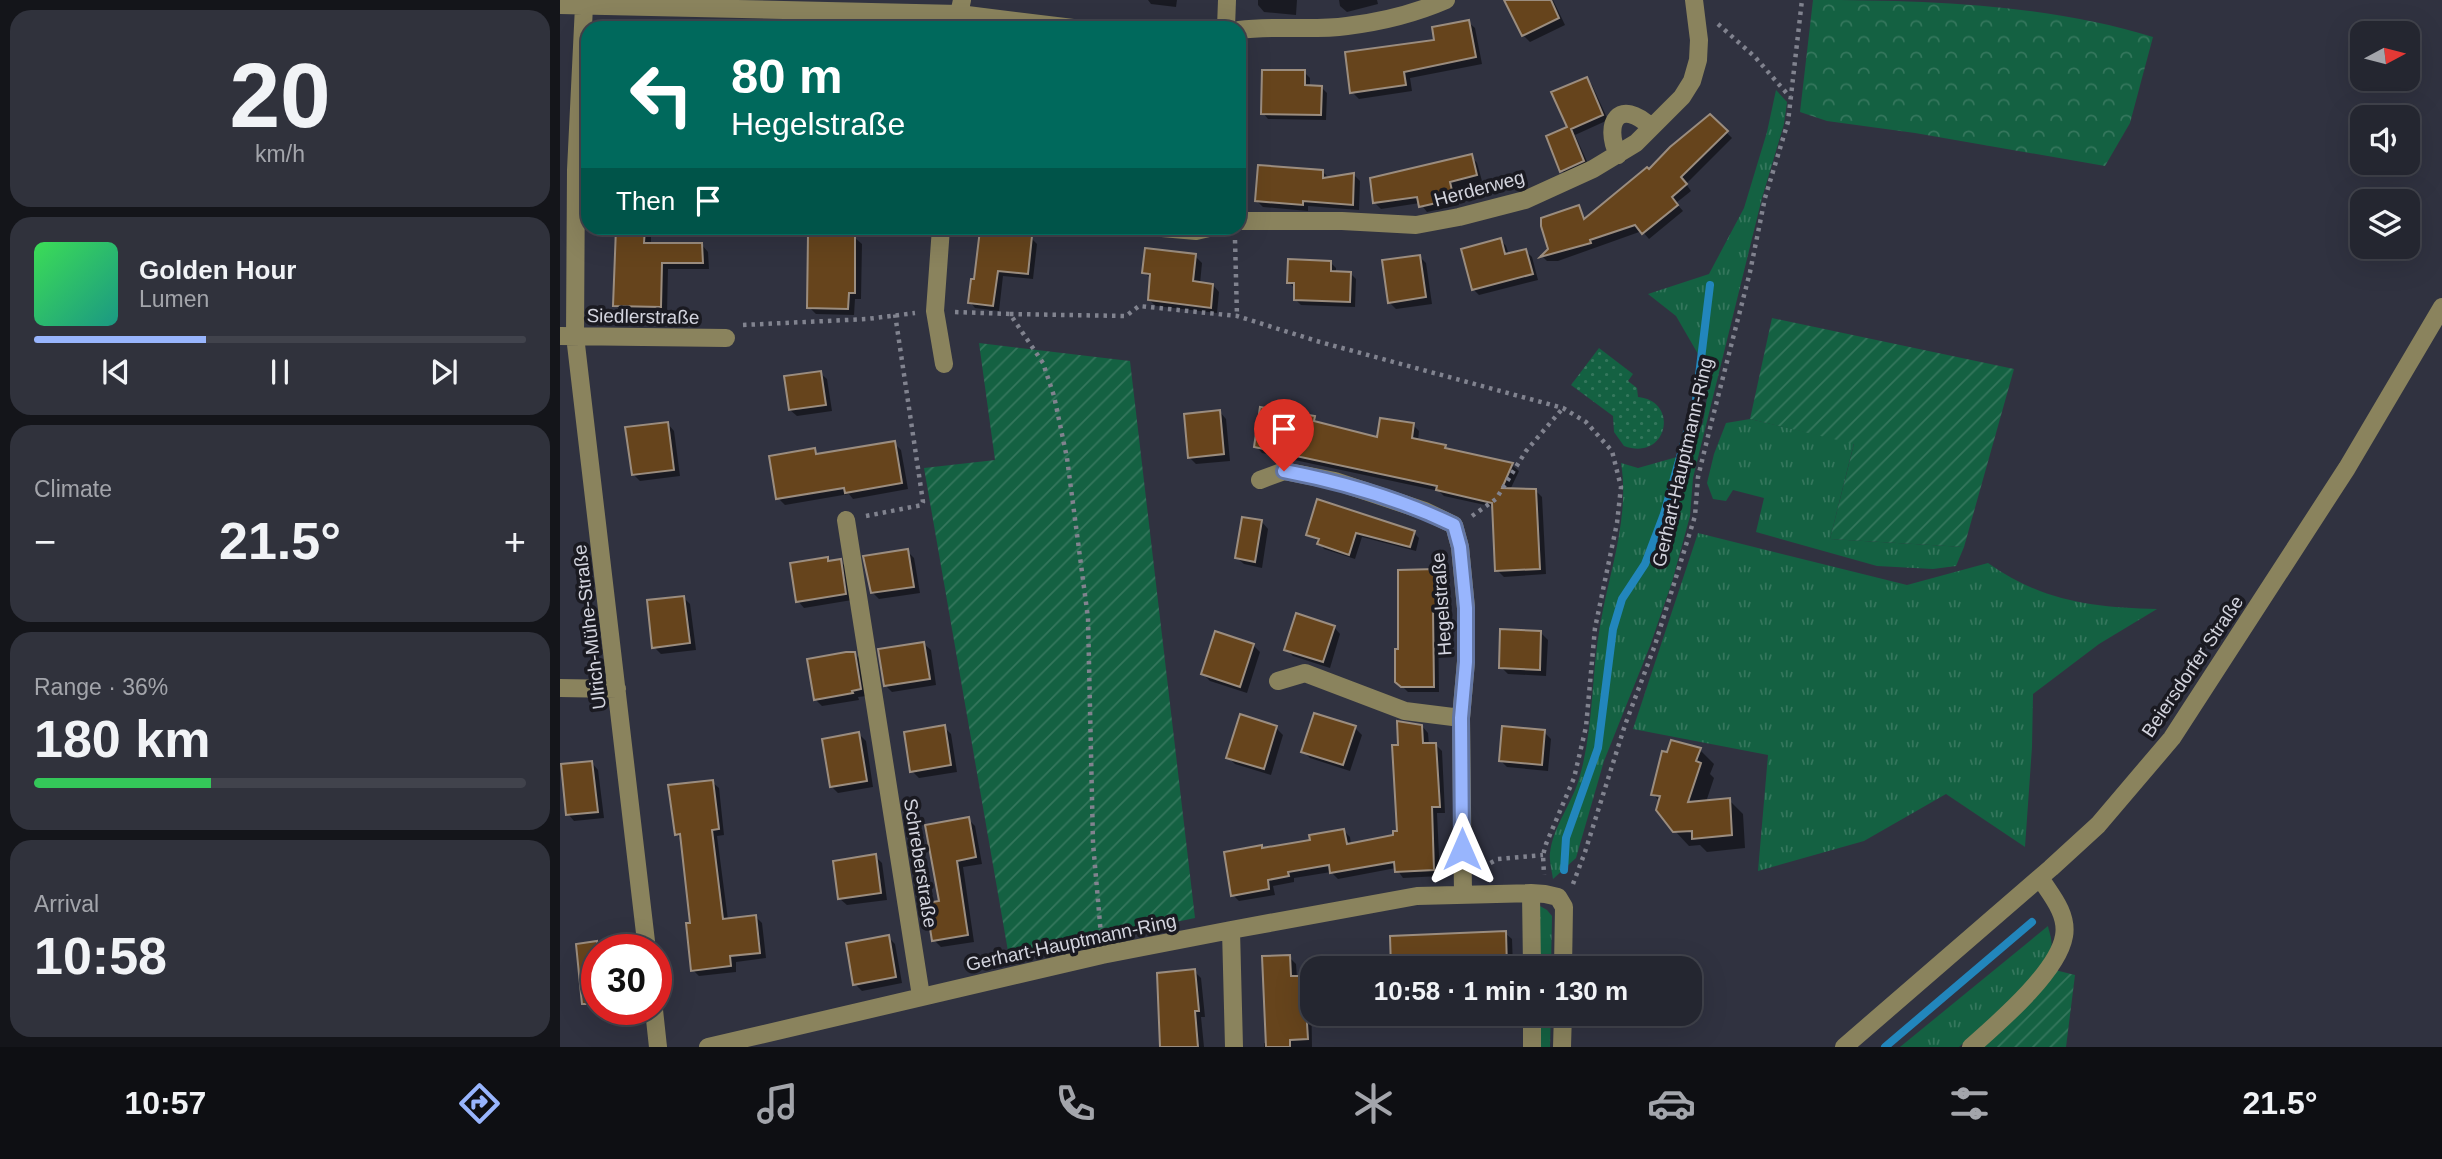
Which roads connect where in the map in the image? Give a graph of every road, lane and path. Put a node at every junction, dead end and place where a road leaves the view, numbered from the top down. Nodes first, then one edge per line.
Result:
1 (1227, 0) edge
2 (1446, 0) edge
3 (1802, 0) edge
4 (560, 5) edge
5 (584, 6) junction
6 (1695, 6) edge
7 (959, 14) edge
8 (583, 21) edge
9 (1016, 21) edge
10 (1226, 21) edge
11 (1246, 29) edge
12 (581, 68) edge
13 (1791, 98) junction
14 (1651, 127) junction
15 (1618, 155) junction
16 (1246, 221) edge
17 (940, 235) edge
18 (1234, 235) edge
19 (2442, 307) edge
20 (935, 311) junction
21 (895, 314) junction
22 (1010, 314) junction
23 (1237, 316) junction
24 (568, 336) edge
25 (726, 338) joint
26 (944, 364) dead end
27 (1563, 408) junction
28 (1260, 480) dead end
29 (846, 520) joint
30 (1454, 525) junction
31 (1278, 681) dead end
32 (560, 688) edge
33 (617, 689) junction
34 (1461, 718) junction
35 (1543, 855) junction
36 (1462, 875) junction
37 (2040, 878) junction
38 (1538, 893) junction
39 (1463, 895) junction
40 (1564, 907) junction
41 (1231, 930) junction
42 (645, 934) edge
43 (1102, 955) junction
44 (1533, 956) edge
45 (1563, 956) edge
46 (921, 996) junction
47 (656, 1025) edge
48 (1532, 1026) edge
49 (1563, 1026) edge
50 (658, 1047) edge
51 (708, 1047) edge
52 (1234, 1047) edge
53 (1532, 1047) edge
54 (1562, 1047) edge
55 (1844, 1047) edge
56 (1971, 1047) edge

1 - 10 street
2 - 11 street
3 - 13 path, Gerhart-Hauptmann-Ring
4 - 5 street
5 - 7 street
5 - 8 street, Ulrich-Mühe-Straße
6 - 13 path
6 - 14 street, Herderweg
7 - 9 street
12 - 24 street, Ulrich-Mühe-Straße
13 - 40 path, Gerhart-Hauptmann-Ring
14 - 15 street, Herderweg
14 - 15 street
15 - 16 street, Herderweg
17 - 20 street
18 - 23 path
19 - 37 street, Beiersdorfer Straße
20 - 21 path
20 - 22 path
20 - 26 street
21 - 25 path
21 - 29 path
22 - 23 path
22 - 43 path
23 - 27 path
24 - 25 street, Siedlerstraße
24 - 33 street, Ulrich-Mühe-Straße
27 - 30 path
27 - 35 path
28 - 30 street, Hegelstraße
29 - 46 street, Schreberstraße
30 - 34 street, Hegelstraße
31 - 34 street
32 - 33 street
33 - 42 street, Ulrich-Mühe-Straße
34 - 36 street, Hegelstraße
35 - 36 path
35 - 38 path
36 - 39 street, Hegelstraße
37 - 55 street, Beiersdorfer Straße
37 - 56 street
38 - 39 street, Gerhart-Hauptmann-Ring
38 - 40 street
38 - 44 street
39 - 41 street, Gerhart-Hauptmann-Ring
40 - 45 street
41 - 43 street, Gerhart-Hauptmann-Ring
41 - 52 street
43 - 46 street, Gerhart-Hauptmann-Ring
46 - 51 street
47 - 50 street
48 - 53 street
49 - 54 street

